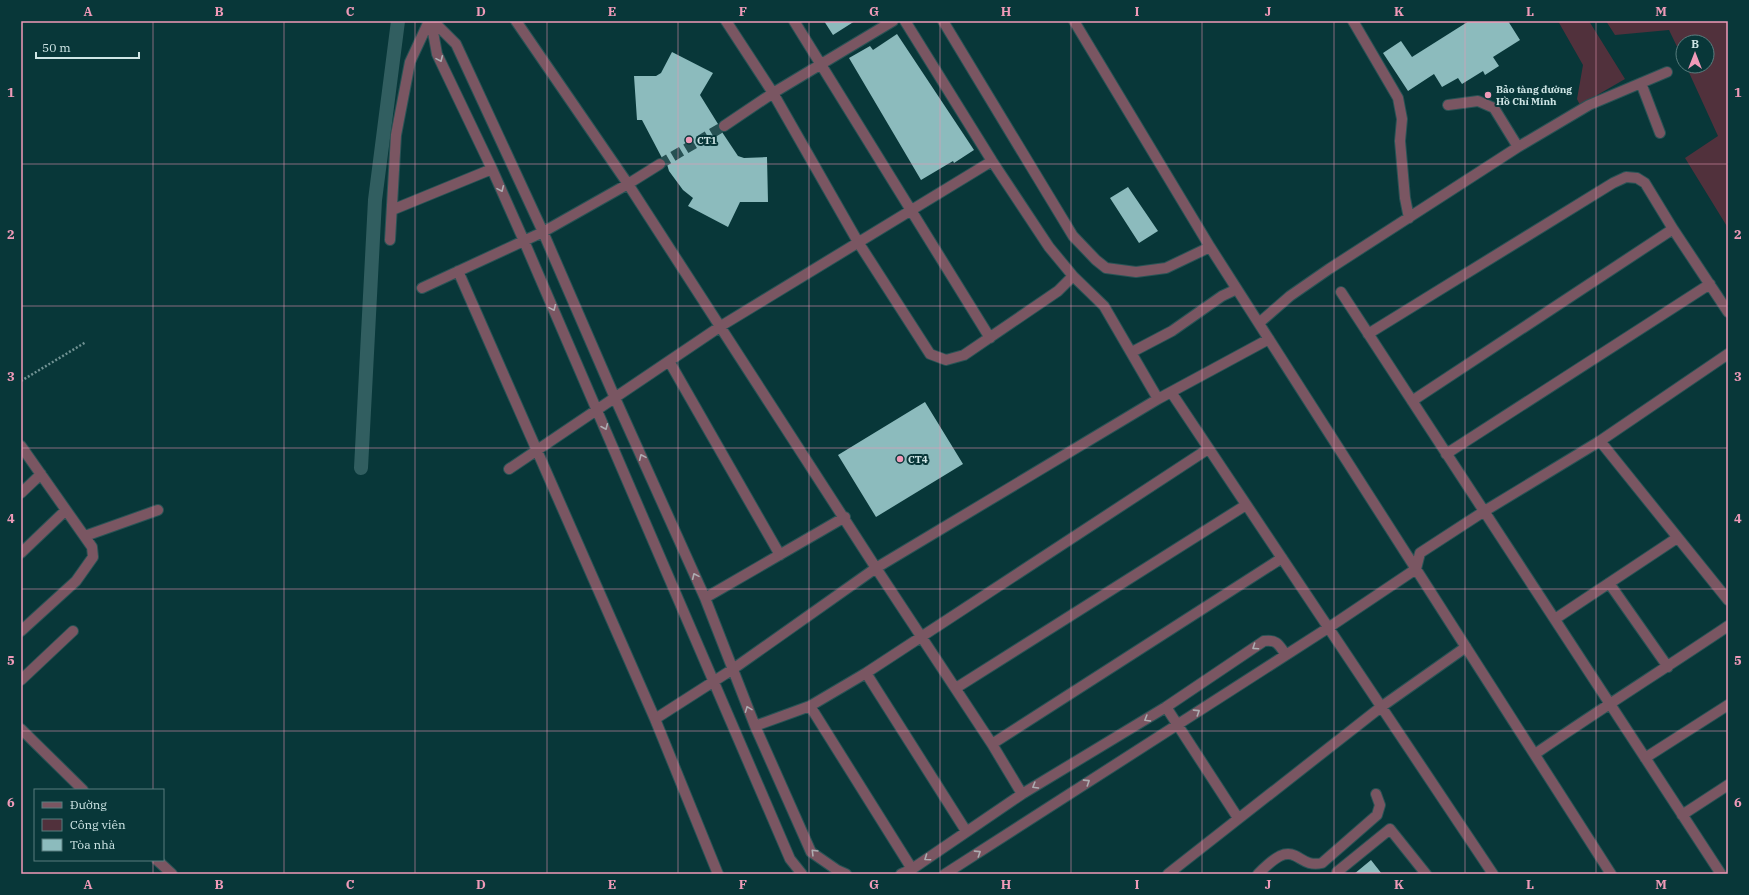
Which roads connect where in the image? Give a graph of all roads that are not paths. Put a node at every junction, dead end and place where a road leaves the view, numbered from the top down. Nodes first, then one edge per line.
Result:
1 (431, 21) edge
2 (516, 21) edge
3 (726, 21) edge
4 (794, 21) edge
5 (893, 21) edge
6 (906, 21) edge
7 (943, 21) edge
8 (1074, 21) edge
9 (1353, 21) edge
10 (821, 65) junction
11 (1667, 72) dead end
12 (1641, 83) junction
13 (773, 93) junction
14 (1448, 105) dead end
15 (724, 126) tunnel mouth
16 (1660, 133) dead end
17 (1518, 147) junction
18 (992, 160) junction
19 (660, 164) tunnel mouth
20 (492, 169) junction
21 (628, 184) junction
22 (392, 210) junction
23 (911, 210) junction
24 (1409, 218) junction
25 (1673, 229) junction
26 (542, 232) junction
27 (390, 240) dead end
28 (524, 241) junction
29 (858, 242) junction
30 (1210, 247) junction
31 (458, 271) junction
32 (1073, 276) junction
33 (1710, 284) junction
34 (422, 288) dead end
35 (1237, 289) junction
36 (1341, 292) dead end
37 (1728, 312) edge
38 (1259, 323) junction
39 (721, 326) junction
40 (1368, 334) junction
41 (990, 338) junction
42 (1269, 339) junction
43 (1132, 352) junction
44 (1728, 354) edge
45 (670, 361) junction
46 (1171, 392) junction
47 (615, 398) junction
48 (1158, 399) junction
49 (1412, 401) junction
50 (597, 409) junction
51 (1600, 441) junction
52 (21, 446) edge
53 (1208, 448) junction
54 (536, 450) junction
55 (1446, 454) junction
56 (509, 469) dead end
57 (41, 474) junction
58 (21, 492) edge
59 (1246, 505) junction
60 (66, 510) junction
61 (158, 510) dead end
62 (1483, 512) junction
63 (845, 518) junction
64 (85, 536) junction
65 (1677, 538) junction
66 (21, 554) edge
67 (780, 555) junction
68 (1282, 558) junction
69 (876, 568) junction
70 (1416, 569) junction
71 (1610, 583) junction
72 (705, 598) junction
73 (1728, 600) edge
74 (1555, 619) junction
75 (1728, 626) edge
76 (1328, 628) junction
77 (21, 630) edge
78 (73, 631) dead end
79 (922, 635) junction
80 (1466, 647) junction
81 (1286, 655) junction
82 (1668, 667) junction
83 (733, 669) junction
84 (866, 672) junction
85 (21, 680) edge
86 (713, 681) junction
87 (956, 688) junction
88 (1609, 703) junction
89 (1728, 705) edge
90 (810, 706) junction
91 (1166, 707) junction
92 (1381, 707) junction
93 (655, 719) junction
94 (1177, 725) junction
95 (755, 726) junction
96 (21, 729) edge
97 (992, 744) junction
98 (1535, 754) junction
99 (1645, 758) junction
100 (1728, 785) edge
101 (82, 789) edge
102 (1022, 794) junction
103 (1376, 794) dead end
104 (1682, 815) junction
105 (1238, 818) junction
106 (966, 831) junction
107 (158, 861) edge
108 (912, 869) junction
109 (172, 874) edge
110 (718, 874) edge
111 (802, 874) edge
112 (846, 874) edge
113 (901, 874) edge
114 (945, 874) edge
115 (1168, 874) edge
116 (1258, 874) edge
117 (1338, 874) edge
118 (1426, 874) edge
119 (1493, 874) edge
120 (1612, 874) edge
121 (1721, 874) edge

1 -> 20 street
1 - 22 street
1 - 26 street
2 - 21 street
3 - 13 street
4 - 10 street
5 - 10 street
6 - 18 street
7 - 30 street
8 - 30 street
9 - 24 street
10 - 13 street
10 - 23 street
11 - 12 street
12 - 16 street
12 - 17 street
13 - 15 street
13 - 29 street
14 - 17 street
17 - 24 street
18 - 23 street
18 - 32 street
19 - 21 street
20 - 22 street
20 -> 28 street
21 - 26 street
21 - 39 street
22 - 27 street
23 - 29 street
23 - 41 street
24 - 38 street
25 - 33 street
25 - 40 street
25 - 49 street
26 - 28 street
26 - 47 street
28 - 31 street
28 -> 50 street
29 - 39 street
29 - 41 street
30 - 35 street
31 - 34 street
31 - 54 street
32 - 41 street
32 - 43 street
33 - 37 street
33 - 55 street
35 - 38 street
35 - 43 street
36 - 40 street
38 - 42 street
39 - 45 street
39 - 63 street
40 - 49 street
42 - 46 street
42 - 70 street
43 - 48 street
44 - 51 street
45 - 47 street
45 - 67 street
46 - 48 street
46 - 53 street
47 - 50 street
72 -> 47 street
48 - 69 street
49 - 55 street
50 - 54 street
50 -> 86 street
51 - 62 street
51 - 65 street
52 - 57 street
53 - 59 street
53 - 79 street
54 - 56 street
54 - 93 street
55 - 62 street
57 - 58 street
57 - 60 street
59 - 68 street
59 - 87 street
60 - 64 street
60 - 66 street
61 - 64 street
62 - 70 street
62 - 74 street
63 - 67 street
63 - 69 street
64 - 77 street
65 - 71 street
65 - 73 street
67 - 72 street
68 - 76 street
68 - 97 street
69 - 79 street
69 - 83 street
70 - 76 street
70 - 80 street
71 - 74 street
71 - 82 street
72 - 83 street
74 - 88 street
75 - 82 street
76 - 81 street
76 - 92 street
78 - 85 street
79 - 84 street
79 - 87 street
80 - 92 street
80 - 98 street
81 -> 91 street
94 -> 81 street
82 - 88 street
83 - 86 street
95 -> 83 street
84 - 90 street
84 - 106 street
86 - 93 street
86 - 111 street
87 - 97 street
88 - 98 street
88 - 99 street
89 - 99 street
90 - 95 street
90 - 108 street
91 - 94 street
91 -> 102 street
92 - 105 street
92 - 119 street
93 - 110 street
94 - 105 street
114 -> 94 street
112 -> 95 street
96 - 101 street
97 - 102 street
98 - 120 street
99 - 104 street
100 - 104 street
102 - 106 street
103 - 116 street
104 - 121 street
105 - 115 street
106 -> 108 street
107 - 109 street
108 - 113 street
117 - 118 street

